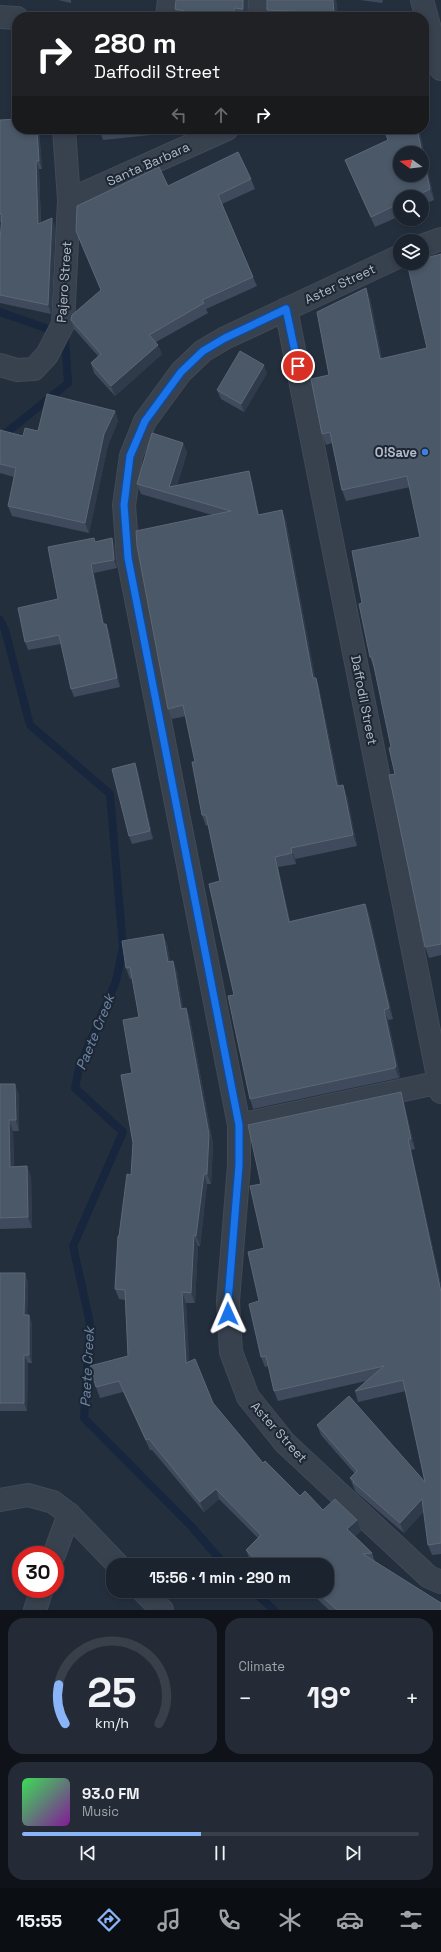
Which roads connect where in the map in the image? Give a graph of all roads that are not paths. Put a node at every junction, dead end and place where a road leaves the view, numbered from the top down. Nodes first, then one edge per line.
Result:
1 (169, 0) edge
2 (260, 0) edge
3 (422, 0) edge
4 (168, 12) edge
5 (259, 12) edge
6 (425, 12) edge
7 (0, 17) edge
8 (12, 18) edge
9 (429, 27) edge
10 (433, 42) edge
11 (441, 68) edge
12 (64, 134) edge
13 (216, 134) edge
14 (69, 200) junction
15 (441, 239) edge
16 (429, 243) edge
17 (393, 259) edge
18 (286, 309) junction
19 (0, 365) edge
20 (440, 1086) edge
21 (239, 1125) junction
22 (0, 1500) edge
23 (69, 1514) junction
24 (57, 1546) edge
25 (111, 1558) edge
26 (441, 1582) edge
27 (39, 1598) edge
28 (35, 1610) edge

1 - 4 street
2 - 5 street
3 - 6 street
7 - 8 street
9 - 10 street
10 - 11 street
12 - 14 street
13 - 14 street, Santa Barbara
14 - 19 street, Pajero Street
15 - 16 street
17 - 18 street, Aster Street
18 - 20 street, Daffodil Street
18 - 21 street, Aster Street
20 - 21 street
21 - 26 street, Aster Street
22 - 23 street
23 - 24 street
23 - 25 street
27 - 28 street

